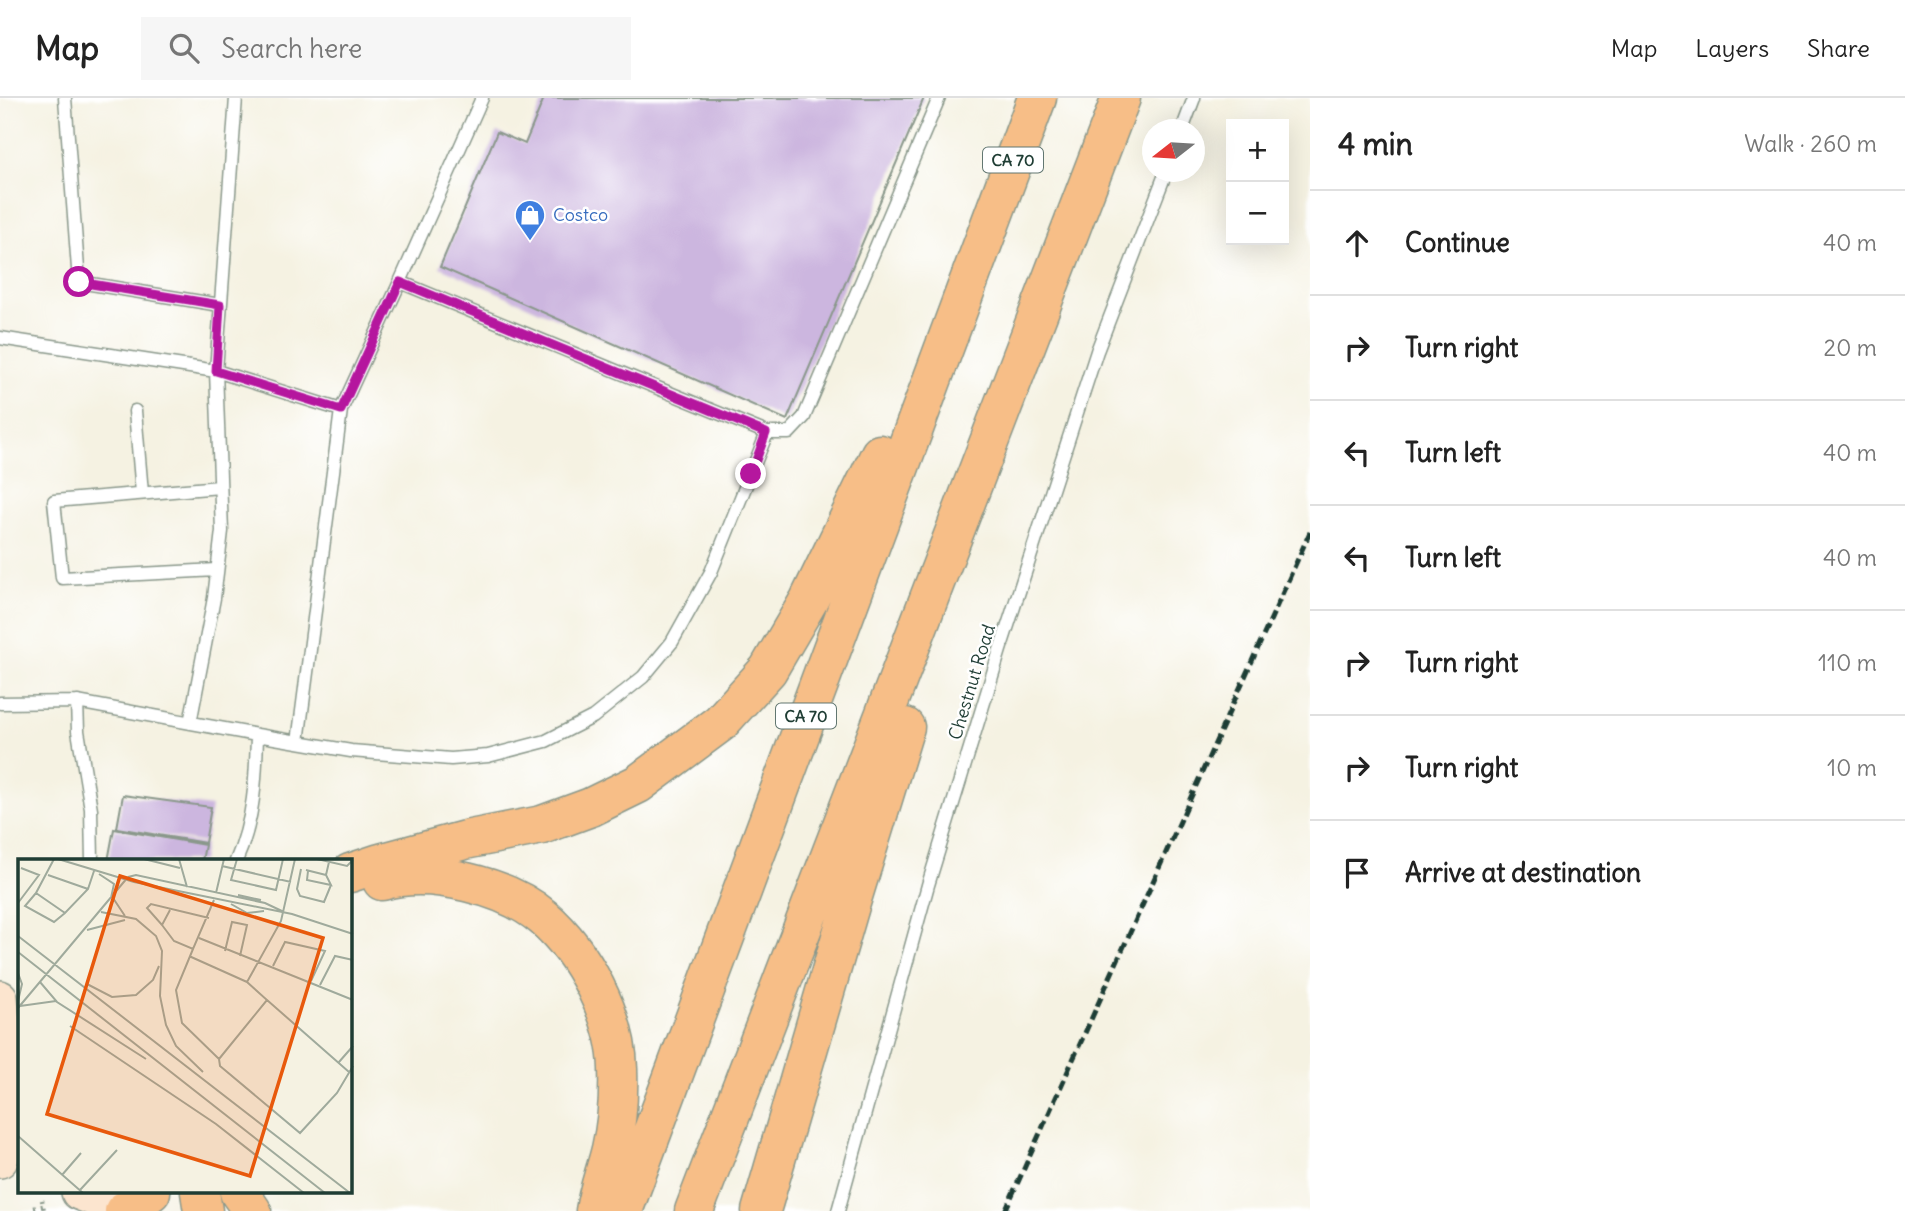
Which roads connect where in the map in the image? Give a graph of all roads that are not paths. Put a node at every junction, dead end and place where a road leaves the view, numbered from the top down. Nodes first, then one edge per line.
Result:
1 (65, 98) edge
2 (236, 98) edge
3 (482, 98) edge
4 (939, 98) edge
5 (1037, 98) edge
6 (1121, 98) edge
7 (1194, 98) edge
8 (1186, 119) edge
9 (1162, 182) edge
10 (989, 221) junction
11 (400, 282) junction
12 (220, 305) junction
13 (0, 338) edge
14 (216, 371) junction
15 (341, 410) junction
16 (135, 411) dead end
17 (766, 433) junction
18 (990, 438) junction
19 (220, 487) junction
20 (142, 493) junction
21 (217, 570) junction
22 (77, 702) junction
23 (0, 704) edge
24 (190, 723) junction
25 (257, 735) junction
26 (298, 742) junction
27 (92, 859) edge
28 (237, 859) edge
29 (352, 872) edge
30 (352, 889) edge
31 (0, 998) edge
32 (12, 1066) edge
33 (0, 1160) edge
34 (0, 1170) edge
35 (18, 1170) edge
36 (141, 1194) edge
37 (240, 1194) edge
38 (105, 1201) edge
39 (252, 1211) edge
40 (595, 1211) edge
41 (622, 1211) edge
42 (694, 1211) edge
43 (761, 1211) edge
44 (838, 1211) edge

1 - 12 lane
2 - 12 lane
3 - 11 lane
4 - 17 lane
5 - 10 highway, CA 70
6 - 18 highway
7 - 8 lane
9 - 44 lane, Chestnut Road
10 - 29 highway
10 - 41 highway, CA 70
11 - 15 lane
11 - 17 lane
12 - 14 lane
13 - 14 lane
14 - 15 lane
14 - 19 lane
15 - 26 lane
16 - 20 lane
17 - 26 lane
18 - 42 highway
18 - 43 highway
19 - 20 lane
19 - 21 lane
20 - 21 lane
21 - 24 lane
22 - 23 lane
22 - 24 lane
22 - 27 lane
24 - 25 lane
25 - 26 lane
25 - 28 lane
30 - 40 highway
31 - 32 main road
32 - 33 main road
34 - 35 main road
36 - 38 highway
37 - 39 highway

